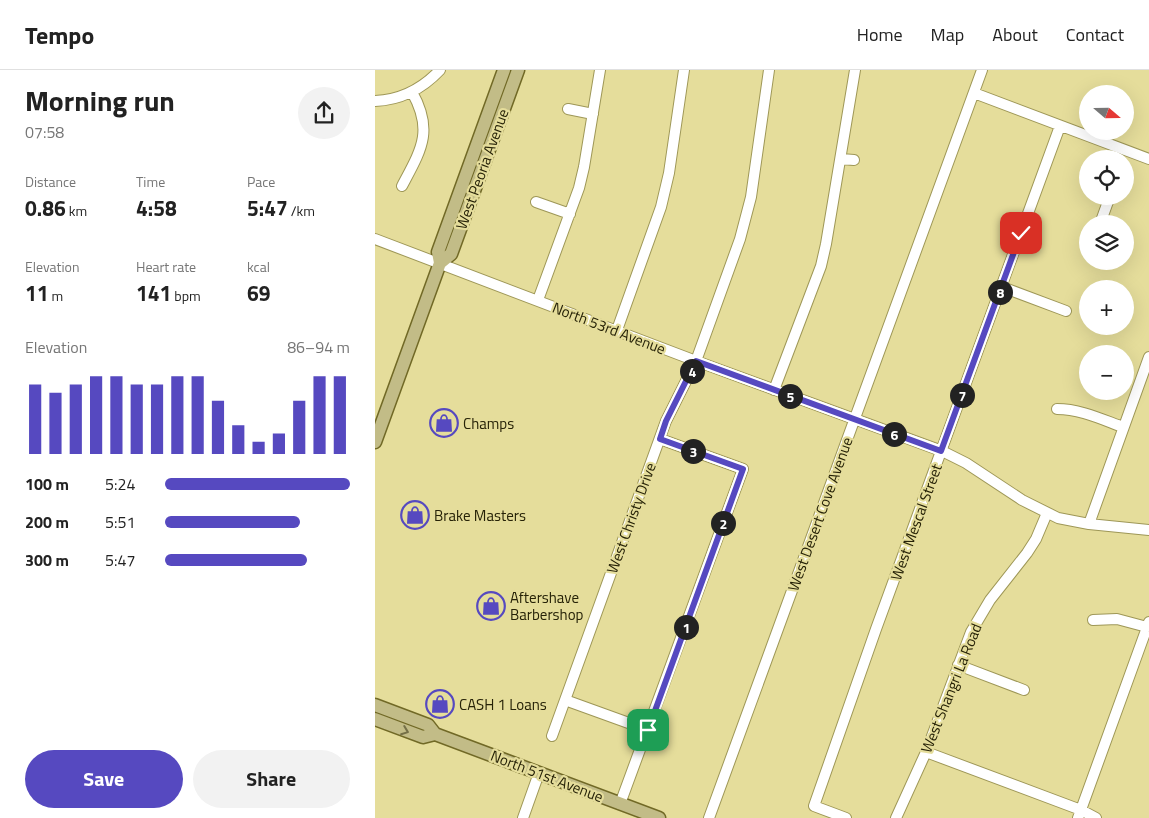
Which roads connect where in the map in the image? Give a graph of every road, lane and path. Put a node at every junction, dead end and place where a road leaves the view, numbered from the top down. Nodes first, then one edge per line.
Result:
1 (441, 70) edge
2 (505, 70) edge
3 (518, 70) edge
4 (599, 70) edge
5 (684, 70) edge
6 (769, 70) edge
7 (855, 70) edge
8 (982, 70) edge
9 (412, 92) junction
10 (974, 93) junction
11 (375, 101) edge
12 (569, 109) dead end
13 (593, 114) junction
14 (1061, 126) junction
15 (1115, 150) edge
16 (1134, 156) edge
17 (841, 158) junction
18 (1149, 159) edge
19 (854, 160) dead end
20 (402, 186) dead end
21 (536, 202) dead end
22 (569, 214) junction
23 (375, 239) edge
24 (440, 263) junction
25 (1002, 287) junction
26 (538, 300) junction
27 (1067, 311) dead end
28 (617, 330) junction
29 (1149, 357) edge
30 (696, 361) junction
31 (774, 390) junction
32 (1057, 409) dead end
33 (855, 420) junction
34 (1123, 427) junction
35 (660, 439) junction
36 (375, 442) edge
37 (941, 451) junction
38 (1047, 513) junction
39 (1089, 524) junction
40 (1149, 530) edge
41 (1093, 620) dead end
42 (1148, 624) edge
43 (958, 665) junction
44 (1024, 690) dead end
45 (565, 700) junction
46 (375, 705) edge
47 (375, 719) edge
48 (648, 730) junction
49 (435, 734) junction
50 (552, 736) dead end
51 (926, 752) junction
52 (539, 773) junction
53 (620, 804) junction
54 (1079, 814) edge
55 (523, 818) edge
56 (659, 818) edge
57 (709, 818) edge
58 (846, 818) edge
59 (896, 818) edge
60 (1096, 818) edge

1 - 9 street
2 - 24 main road, West Peoria Avenue
3 - 24 main road, West Peoria Avenue
4 - 13 street
5 - 28 street
6 - 30 street, West Christy Drive
7 - 17 street
8 - 10 street, West Desert Cove Avenue
9 - 11 street
9 - 20 street
10 - 14 street
10 - 33 street, West Desert Cove Avenue
12 - 13 street
13 - 22 street
14 - 15 street
14 - 25 street, West Mescal Street
16 - 18 street
17 - 19 street
17 - 31 street
21 - 22 street
22 - 26 street
23 - 24 street, North 53rd Avenue
24 - 26 street, North 53rd Avenue
24 - 36 main road, West Peoria Avenue
25 - 27 street
25 - 37 street, West Mescal Street
26 - 28 street, North 53rd Avenue
28 - 30 street, North 53rd Avenue
29 - 34 street
30 - 31 street, North 53rd Avenue
30 - 35 street, West Christy Drive
31 - 33 street, North 53rd Avenue
32 - 34 street
33 - 37 street, North 53rd Avenue
33 - 57 street, West Desert Cove Avenue
34 - 39 street
35 - 45 street, West Christy Drive
35 - 48 street
37 - 38 street, North 53rd Avenue
37 - 58 street, West Mescal Street
38 - 39 street, North 53rd Avenue
38 - 43 street, West Shangri La Road
39 - 40 street, North 53rd Avenue
41 - 42 street
42 - 54 street
43 - 44 street
43 - 51 street, West Shangri La Road
45 - 48 street
45 - 50 street, West Christy Drive
46 - 49 main road, North 51st Avenue
47 -> 49 main road, North 51st Avenue
48 - 53 street
49 - 52 main road, North 51st Avenue
51 - 54 street
51 - 59 street, West Shangri La Road
52 - 53 main road, North 51st Avenue
52 - 55 street
53 - 56 main road, North 51st Avenue
54 - 60 street

